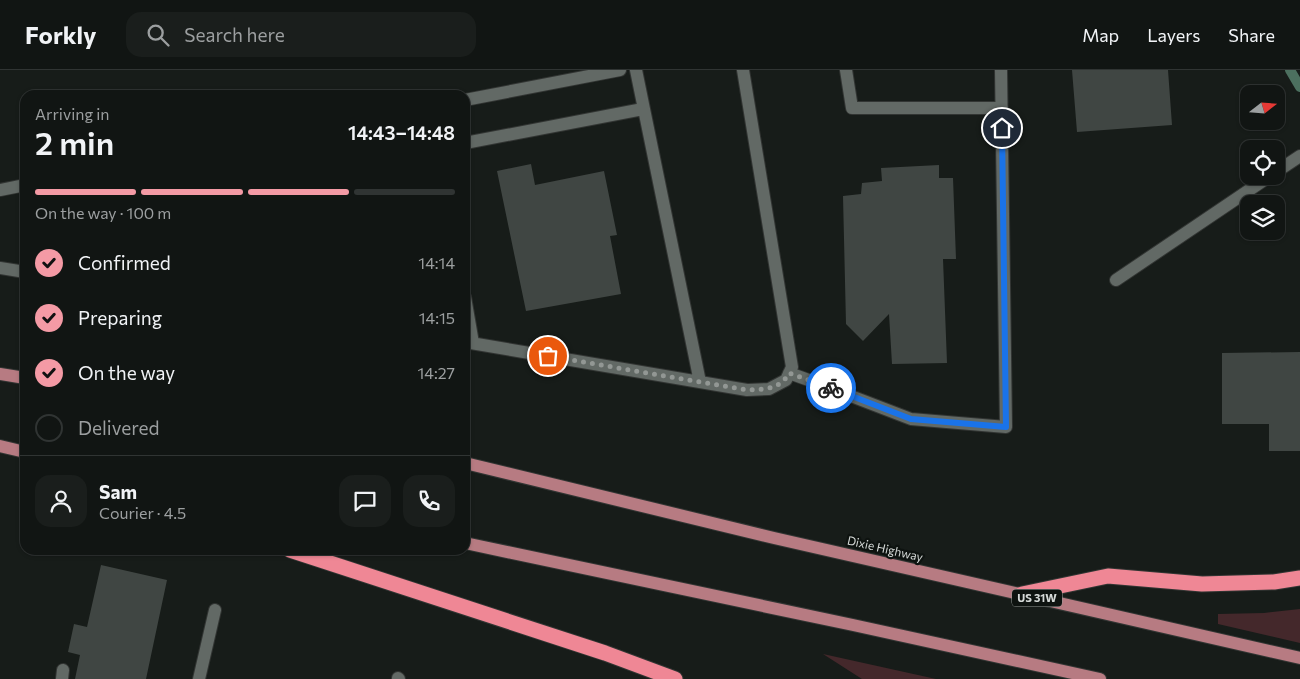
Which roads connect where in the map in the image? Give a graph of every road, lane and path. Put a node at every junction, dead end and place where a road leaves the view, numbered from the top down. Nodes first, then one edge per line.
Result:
1 (620, 70) edge
2 (636, 70) edge
3 (743, 70) edge
4 (846, 70) edge
5 (1001, 70) edge
6 (470, 99) edge
7 (1002, 108) junction
8 (643, 109) junction
9 (470, 142) edge
10 (1300, 156) edge
11 (1285, 166) edge
12 (1257, 185) edge
13 (20, 186) edge
14 (0, 190) edge
15 (0, 268) edge
16 (20, 271) edge
17 (1116, 280) dead end
18 (470, 342) edge
19 (789, 373) junction
20 (0, 374) edge
21 (20, 377) edge
22 (700, 382) junction
23 (0, 446) edge
24 (20, 451) edge
25 (470, 464) edge
26 (470, 544) edge
27 (305, 555) edge
28 (1300, 578) edge
29 (1022, 594) junction
30 (215, 610) dead end
31 (1300, 658) edge
32 (200, 679) edge
33 (675, 679) edge
34 (1100, 679) edge

1 - 6 lane
2 - 8 lane
3 - 19 lane
4 - 7 lane
5 - 7 lane
7 - 19 lane
8 - 9 lane
8 - 22 lane
10 - 11 lane
12 - 17 lane
13 - 14 lane
15 - 16 lane
18 - 22 lane
19 - 22 lane
20 - 21 main road
23 - 24 main road
25 - 29 main road, Dixie Highway / US 31W
26 - 34 main road
27 - 33 highway
28 - 29 highway
29 - 31 main road, Dixie Highway / US 31W
30 - 32 lane

